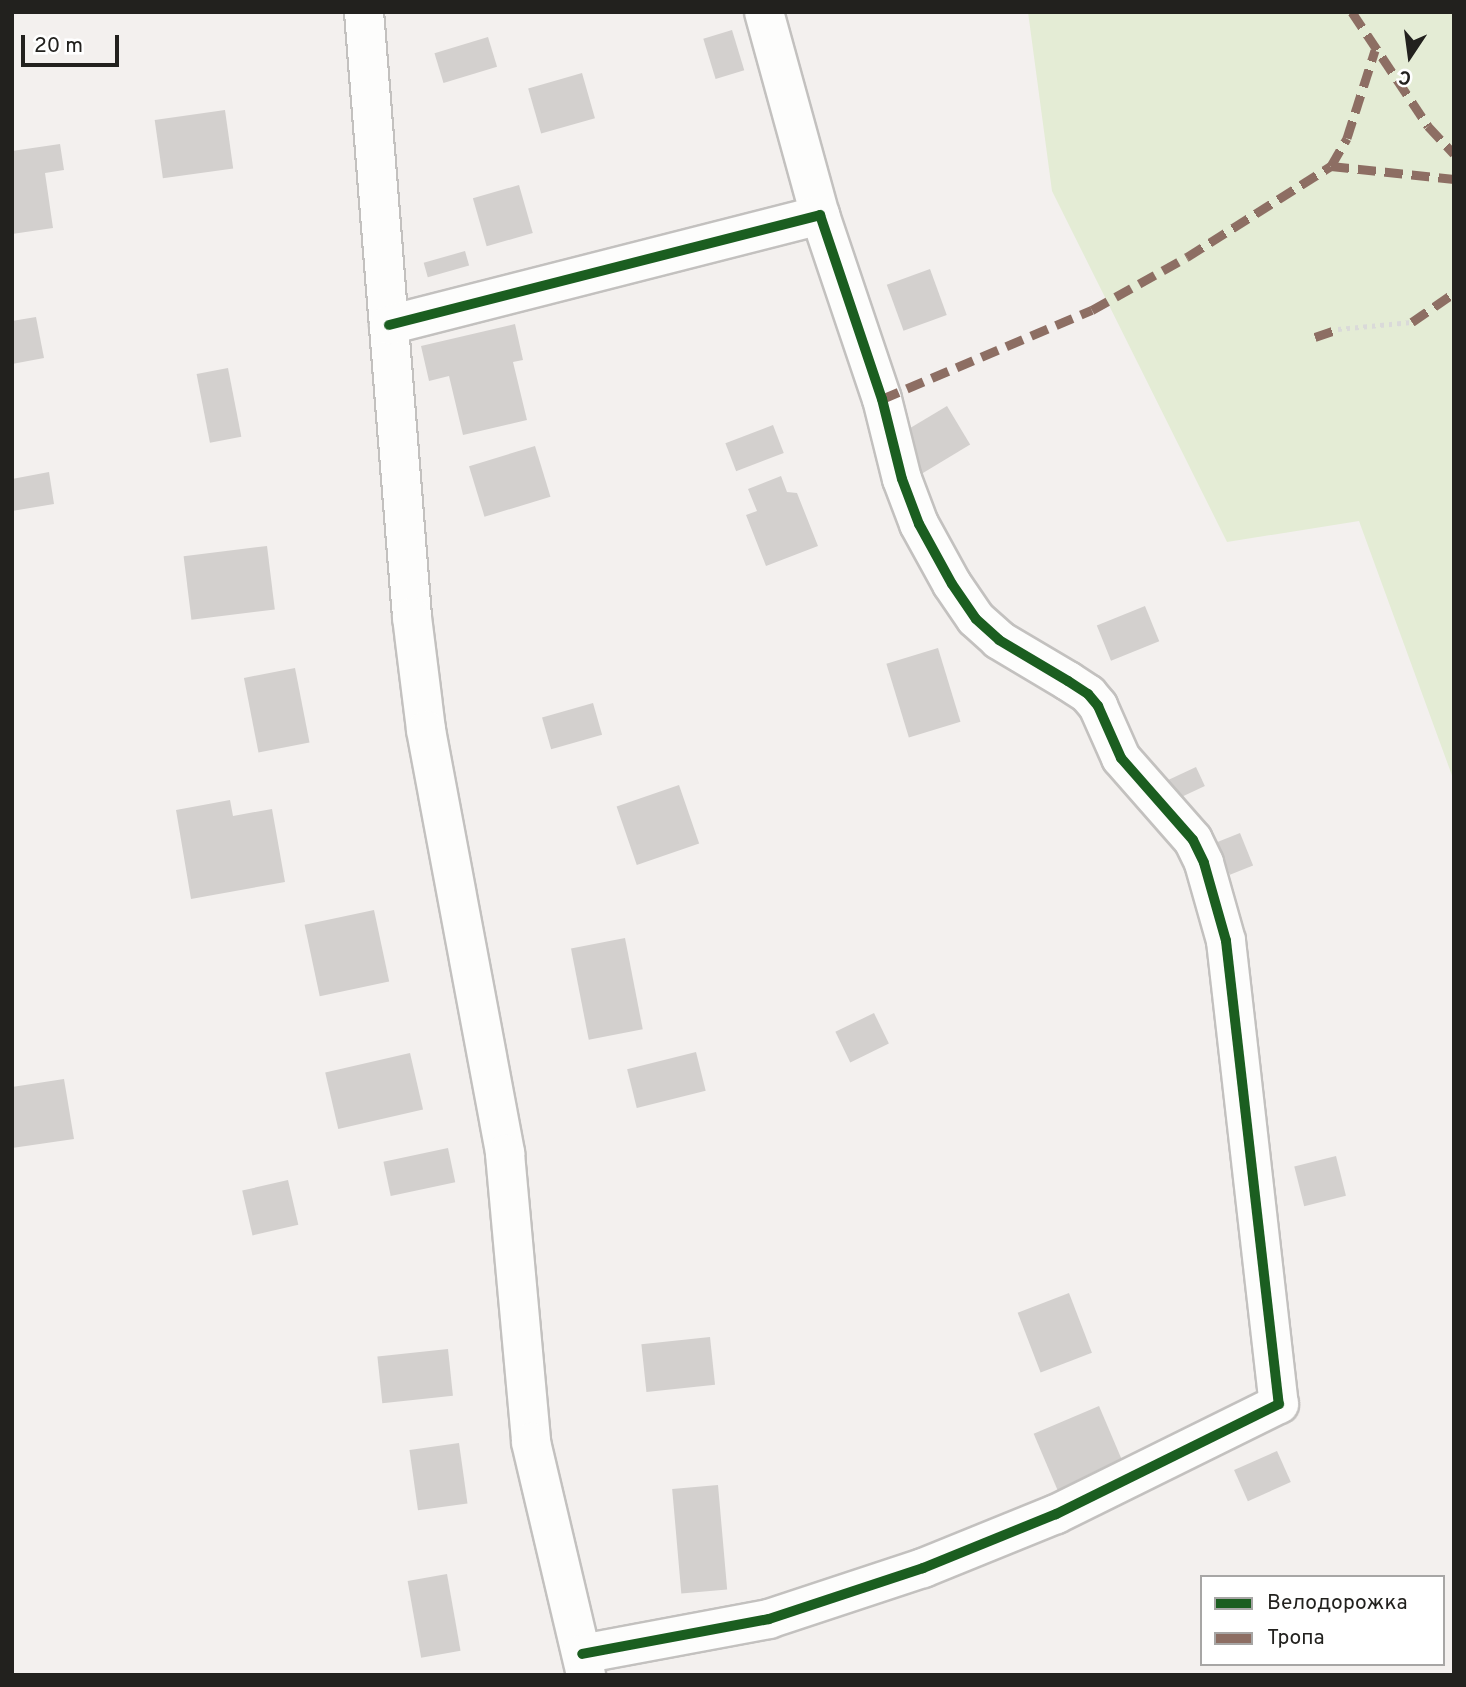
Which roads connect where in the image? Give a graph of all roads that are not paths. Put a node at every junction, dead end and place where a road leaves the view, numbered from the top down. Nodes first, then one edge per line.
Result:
1 (364, 12) edge
2 (764, 12) edge
3 (820, 215) junction
4 (389, 325) junction
5 (584, 1664) edge

1 - 4 street
2 - 3 street
3 - 4 street
3 - 5 street
4 - 5 street

